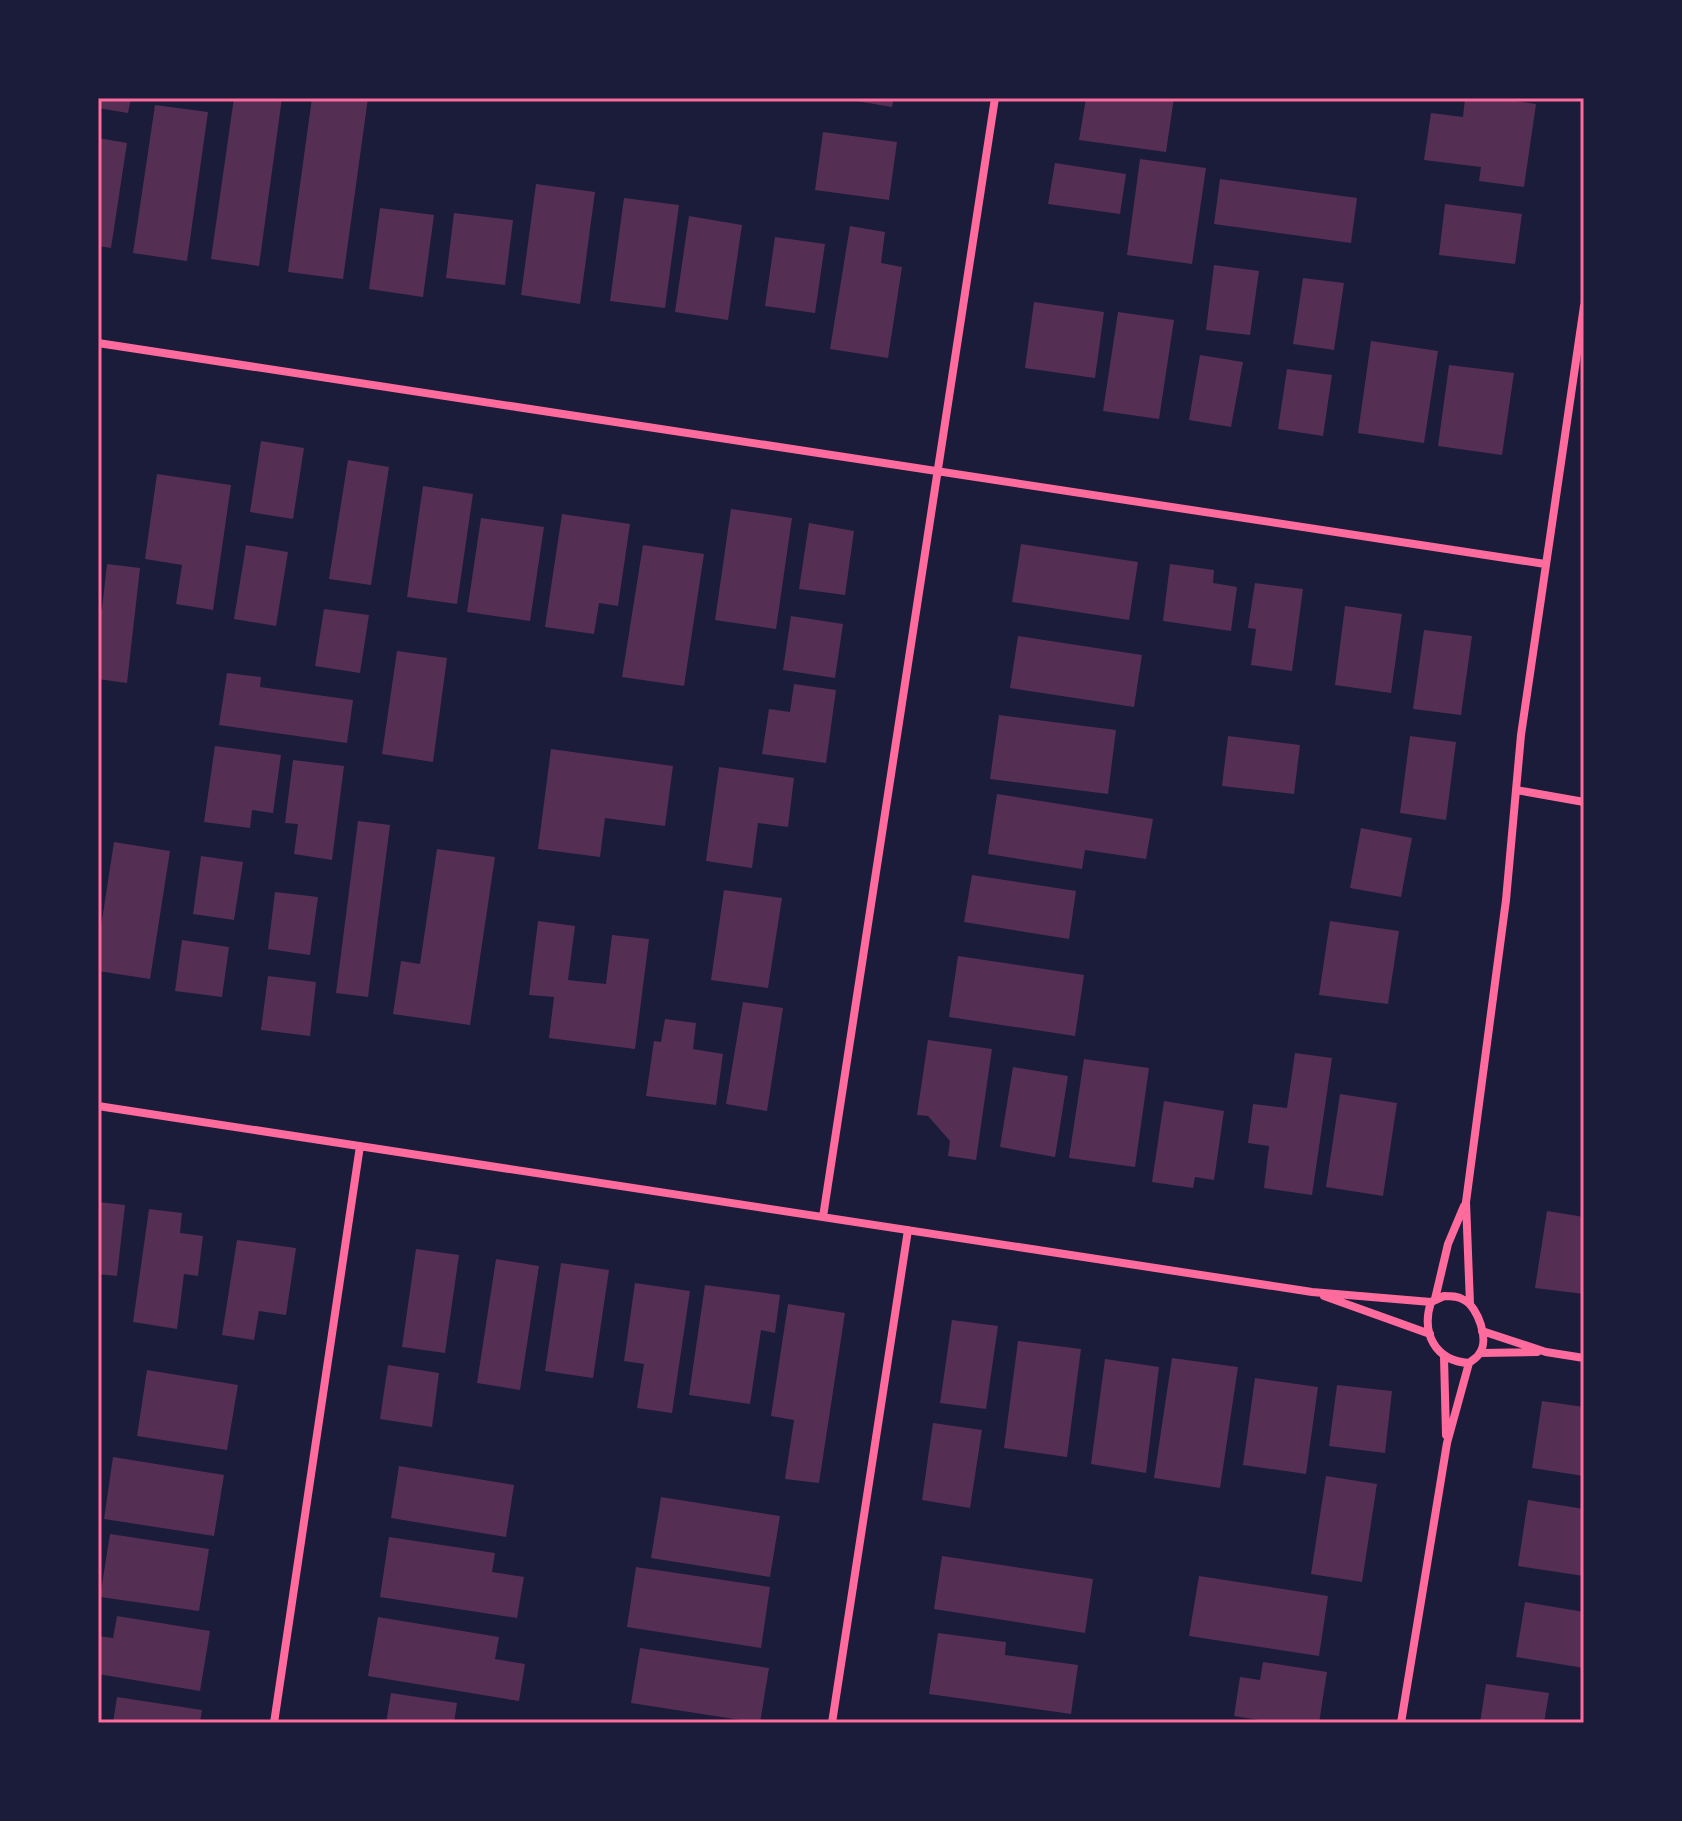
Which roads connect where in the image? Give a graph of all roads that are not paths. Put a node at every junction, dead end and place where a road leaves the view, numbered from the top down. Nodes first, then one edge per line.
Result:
1 (995, 98) edge
2 (1584, 306) edge
3 (98, 343) edge
4 (938, 471) junction
5 (1545, 564) junction
6 (1516, 790) junction
7 (1584, 802) edge
8 (98, 1106) edge
9 (360, 1146) junction
10 (1466, 1202) junction
11 (823, 1217) junction
12 (908, 1230) junction
13 (1312, 1292) junction
14 (1433, 1300) junction
15 (1470, 1304) junction
16 (1482, 1331) junction
17 (1430, 1334) junction
18 (1546, 1352) junction
19 (1481, 1353) junction
20 (1444, 1357) junction
21 (1584, 1358) edge
22 (1469, 1363) junction
23 (1447, 1443) junction
24 (274, 1723) edge
25 (832, 1723) edge
26 (1401, 1723) edge

1 - 4 street
2 - 5 street
3 - 4 street
4 - 5 street
4 - 11 street
5 - 6 street
6 - 7 street
6 - 10 street
8 - 9 street
9 - 11 street
9 - 24 street
10 - 14 street
10 - 15 street
11 - 12 street
12 - 13 street
12 - 25 street
13 - 14 street
13 - 17 street
14 - 15 street
14 - 17 street
15 - 16 street
16 - 18 street
16 - 19 street
17 - 20 street
18 - 19 street
18 - 21 street
19 - 22 street
20 - 22 street
20 - 23 street
22 - 23 street
23 - 26 street

